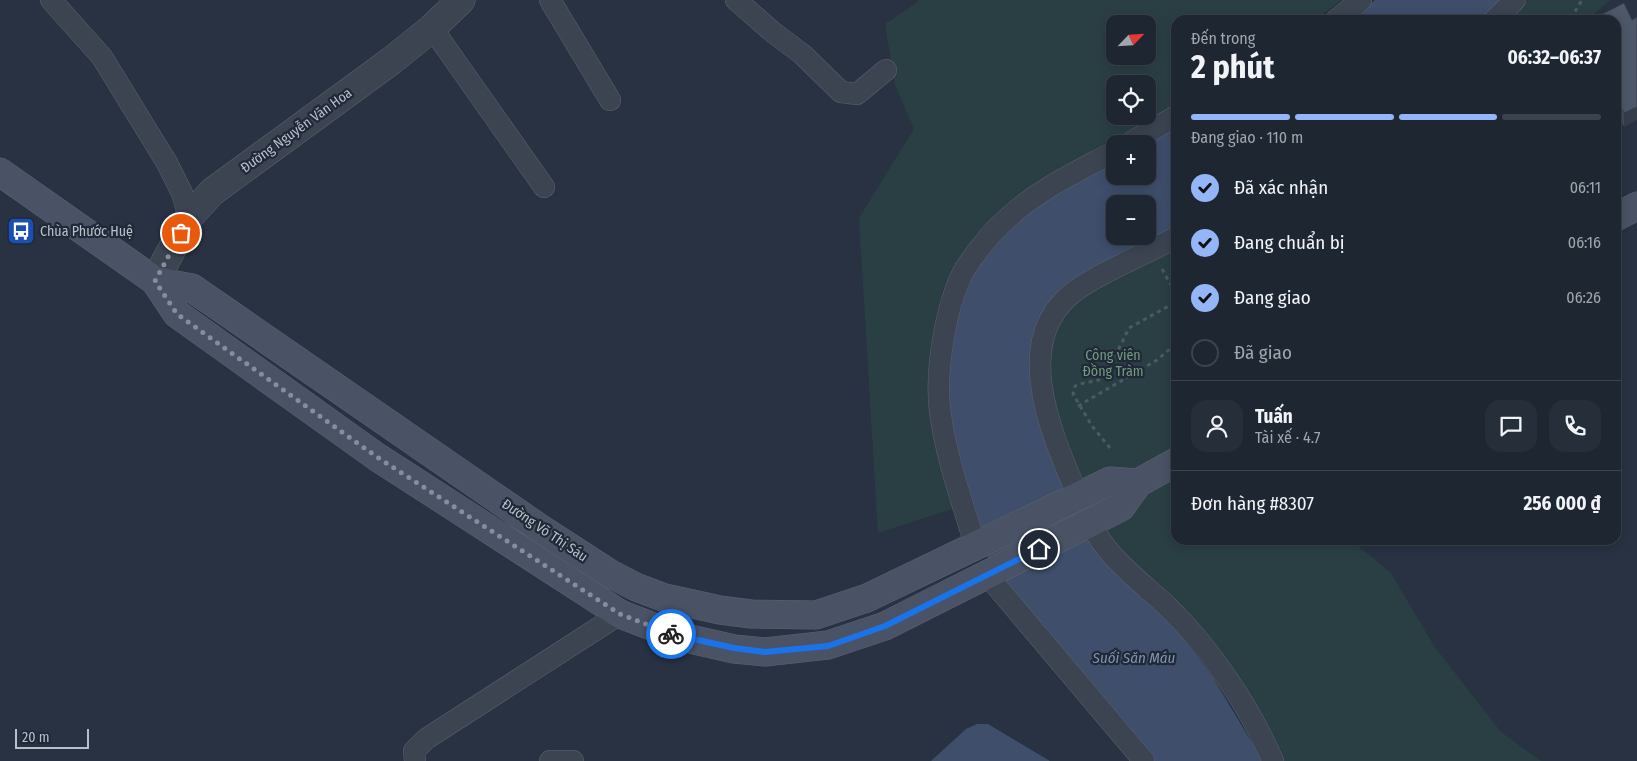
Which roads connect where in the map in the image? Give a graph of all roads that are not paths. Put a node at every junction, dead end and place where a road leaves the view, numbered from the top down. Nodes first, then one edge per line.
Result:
1 (51, 0) edge
2 (461, 0) edge
3 (550, 0) edge
4 (736, 0) edge
5 (1361, 0) edge
6 (1515, 0) edge
7 (1342, 15) edge
8 (1499, 15) edge
9 (432, 28) junction
10 (886, 70) dead end
11 (610, 100) dead end
12 (1171, 119) edge
13 (1143, 135) edge
14 (1106, 156) edge
15 (0, 172) edge
16 (544, 187) dead end
17 (1637, 206) edge
18 (1621, 215) edge
19 (189, 217) junction
20 (1171, 240) edge
21 (155, 281) junction
22 (1171, 465) edge
23 (1138, 483) junction
24 (1078, 496) junction
25 (1091, 524) junction
26 (976, 547) junction
27 (987, 575) junction
28 (620, 614) junction
29 (415, 761) edge
30 (550, 761) edge
31 (573, 761) edge
32 (1144, 761) edge
33 (1273, 761) edge

1 - 19 street
2 - 9 street, Đường Nguyễn Văn Hoa
3 - 11 street
4 - 10 street
5 - 7 street
6 - 8 street
9 - 16 street
9 - 19 street, Đường Nguyễn Văn Hoa
12 - 13 street
14 - 26 street
15 - 21 main road, Đường Võ Thị Sáu
17 - 18 main road
19 - 21 street, Đường Nguyễn Văn Hoa
20 - 24 street
21 - 26 main road, Đường Võ Thị Sáu
21 - 28 main road, Đường Võ Thị Sáu
22 - 23 main road
23 - 24 main road
23 - 25 main road
24 - 26 main road, Đường Võ Thị Sáu
25 - 27 main road, Đường Võ Thị Sáu
25 - 33 street
27 - 28 main road, Đường Võ Thị Sáu
27 - 32 street
28 - 29 street
30 - 31 street

